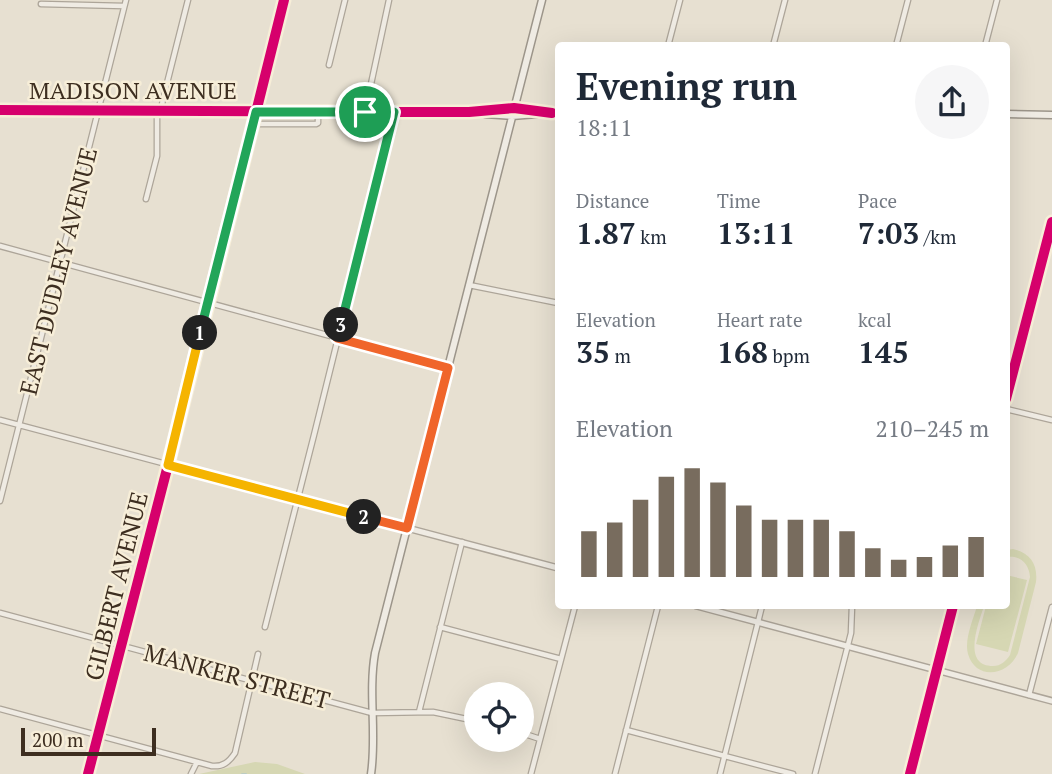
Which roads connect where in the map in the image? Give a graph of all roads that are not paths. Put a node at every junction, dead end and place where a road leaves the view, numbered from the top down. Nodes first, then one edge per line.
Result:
1 (188, 0) edge
2 (285, 0) edge
3 (345, 0) edge
4 (389, 0) edge
5 (542, 0) edge
6 (680, 0) edge
7 (785, 0) edge
8 (908, 0) edge
9 (997, 0) edge
10 (125, 3) edge
11 (41, 4) dead end
12 (669, 42) edge
13 (774, 42) edge
14 (897, 42) edge
15 (986, 42) edge
16 (328, 65) dead end
17 (514, 108) junction
18 (0, 109) edge
19 (98, 110) junction
20 (159, 111) junction
21 (256, 112) junction
22 (318, 112) junction
23 (365, 112) junction
24 (394, 112) junction
25 (469, 112) junction
26 (555, 113) edge
27 (1010, 114) edge
28 (1052, 114) edge
29 (512, 116) junction
30 (253, 124) junction
31 (146, 199) dead end
32 (1051, 227) edge
33 (0, 246) edge
34 (60, 262) junction
35 (469, 285) junction
36 (208, 302) junction
37 (555, 302) edge
38 (337, 338) junction
39 (448, 368) junction
40 (1010, 384) edge
41 (1010, 410) edge
42 (0, 420) edge
43 (1052, 420) edge
44 (19, 425) junction
45 (168, 465) junction
46 (298, 499) junction
47 (0, 501) edge
48 (407, 528) junction
49 (462, 542) junction
50 (555, 567) edge
51 (1052, 607) edge
52 (574, 609) edge
53 (656, 609) edge
54 (709, 609) edge
55 (761, 609) edge
56 (852, 609) edge
57 (952, 609) edge
58 (0, 613) edge
59 (758, 622) junction
60 (1050, 626) edge
61 (440, 627) junction
62 (265, 628) dead end
63 (847, 645) junction
64 (122, 646) junction
65 (258, 654) dead end
66 (561, 659) junction
67 (937, 669) junction
68 (251, 680) junction
69 (1029, 695) junction
70 (1052, 701) edge
71 (0, 709) edge
72 (418, 712) junction
73 (372, 713) junction
74 (464, 718) edge
75 (626, 730) junction
76 (98, 735) junction
77 (534, 736) edge
78 (540, 738) junction
79 (724, 756) junction
80 (197, 762) junction
81 (88, 774) edge
82 (191, 774) edge
83 (371, 774) edge
84 (531, 774) edge
85 (615, 774) edge
86 (720, 774) edge
87 (793, 774) edge
88 (815, 774) edge
89 (910, 774) edge

1 - 20 street
2 - 21 street, GILBERT AVENUE
3 - 16 street
4 - 23 street
5 - 17 main road
6 - 12 street
7 - 13 street
8 - 14 street
9 - 15 street
10 - 11 street
10 - 19 street, EAST DUDLEY AVENUE
17 - 25 main road, MADISON AVENUE
17 - 26 main road, MADISON AVENUE
17 - 29 main road
18 - 19 main road, MADISON AVENUE
19 - 20 main road, MADISON AVENUE
19 - 34 street, EAST DUDLEY AVENUE
20 - 21 main road, MADISON AVENUE
20 - 31 street
21 - 22 main road, MADISON AVENUE
21 - 30 street, GILBERT AVENUE
22 - 23 main road, MADISON AVENUE
22 - 30 street, MADISON AVENUE
23 - 24 main road, MADISON AVENUE
24 - 25 main road, MADISON AVENUE
24 - 38 street
25 - 29 main road, MADISON AVENUE
26 - 29 main road, MADISON AVENUE
27 - 28 main road
29 - 35 main road
30 - 36 street, GILBERT AVENUE
32 - 40 street
33 - 34 street
34 - 36 street
34 - 44 street, EAST DUDLEY AVENUE
35 - 37 street
35 - 39 main road
36 - 38 street
36 - 45 street, GILBERT AVENUE
38 - 39 street
38 - 46 street
39 - 48 main road
41 - 43 street
42 - 44 street
44 - 45 street
44 - 47 street, EAST DUDLEY AVENUE
45 - 46 street
45 - 64 street, GILBERT AVENUE
46 - 48 street
46 - 62 street
48 - 49 street
48 - 73 main road
49 - 50 street
49 - 61 street
51 - 60 street
52 - 66 street
53 - 75 street
54 - 59 street
55 - 59 street
56 - 63 street
57 - 67 street
58 - 64 street, MANKER STREET
59 - 63 street
59 - 79 street
60 - 69 street
61 - 66 street
61 - 72 street
63 - 67 street
63 - 88 street
64 - 68 street, MANKER STREET
64 - 76 street, GILBERT AVENUE
65 - 68 street
66 - 78 street
67 - 69 street
67 - 89 street
68 - 73 street, MANKER STREET
68 - 80 street
69 - 70 street
71 - 76 street
72 - 73 street, MANKER STREET
72 - 74 street, MANKER STREET
73 - 83 main road
75 - 79 street
75 - 85 street
76 - 80 street
76 - 81 street, GILBERT AVENUE
77 - 78 street
78 - 84 street
79 - 86 street
79 - 87 street
80 - 82 street

